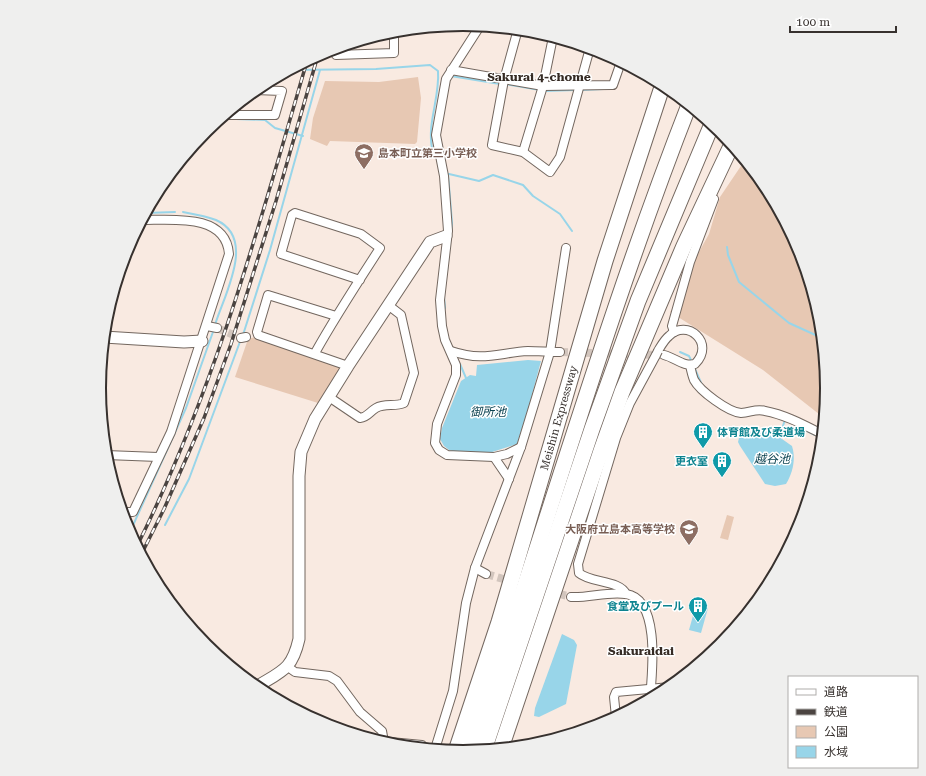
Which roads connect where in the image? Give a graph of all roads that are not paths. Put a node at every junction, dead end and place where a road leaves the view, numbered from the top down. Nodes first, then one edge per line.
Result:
1 (476, 32) edge
2 (516, 35) edge
3 (394, 38) edge
4 (552, 42) edge
5 (336, 54) edge
6 (589, 54) edge
7 (619, 67) edge
8 (449, 74) junction
9 (503, 83) junction
10 (542, 89) junction
11 (580, 89) junction
12 (266, 90) edge
13 (661, 91) edge
14 (687, 111) edge
15 (234, 115) edge
16 (709, 131) edge
17 (729, 151) edge
18 (523, 152) junction
19 (734, 157) edge
20 (148, 220) edge
21 (446, 236) junction
22 (566, 248) dead end
23 (360, 280) junction
24 (388, 305) junction
25 (336, 316) junction
26 (206, 326) junction
27 (216, 328) tunnel mouth
28 (670, 336) junction
29 (109, 338) edge
30 (202, 341) junction
31 (550, 350) junction
32 (453, 352) junction
33 (560, 352) tunnel mouth
34 (316, 353) junction
35 (659, 354) junction
36 (692, 365) junction
37 (348, 366) junction
38 (329, 397) junction
39 (817, 432) edge
40 (521, 446) junction
41 (113, 455) edge
42 (158, 457) junction
43 (494, 457) junction
44 (509, 479) junction
45 (128, 512) edge
46 (475, 568) junction
47 (486, 574) tunnel mouth
48 (626, 594) junction
49 (571, 597) tunnel mouth
50 (288, 667) junction
51 (262, 683) edge
52 (651, 688) junction
53 (656, 688) edge
54 (651, 691) edge
55 (615, 711) edge
56 (382, 736) edge
57 (504, 743) edge
58 (437, 744) edge
59 (486, 744) edge
60 (458, 745) edge
61 (472, 745) edge

1 - 8 street
2 - 9 street
3 - 5 street
4 - 10 street
6 - 11 street
7 - 11 street
8 - 9 street
8 - 21 street
9 - 10 street
9 - 18 street
10 - 11 street
10 - 18 street
11 - 18 street
12 - 15 street
13 - 60 highway, Meishin Expressway
14 - 61 highway, Meishin Expressway
16 - 59 highway
17 - 57 highway
19 - 28 street
20 - 26 street
21 - 24 street
21 - 32 street
22 - 31 street
23 - 23 street
23 - 25 street
24 - 37 street
24 - 38 street
25 - 34 street
25 - 34 street
26 - 27 street
26 - 30 street
28 - 35 street
28 - 36 street
29 - 30 street
30 - 42 street
31 - 32 street
31 - 33 street
31 - 40 street
32 - 43 street
34 - 37 street
35 - 36 street
35 - 48 street
36 - 39 street
37 - 38 street
38 - 50 street
40 - 43 street
40 - 44 street
41 - 42 street
42 - 45 street
43 - 44 street
44 - 46 street
46 - 47 street
46 - 58 street
48 - 49 street
48 - 52 street
50 - 51 street
50 - 56 street
52 - 53 street
52 - 54 street
52 - 55 street

